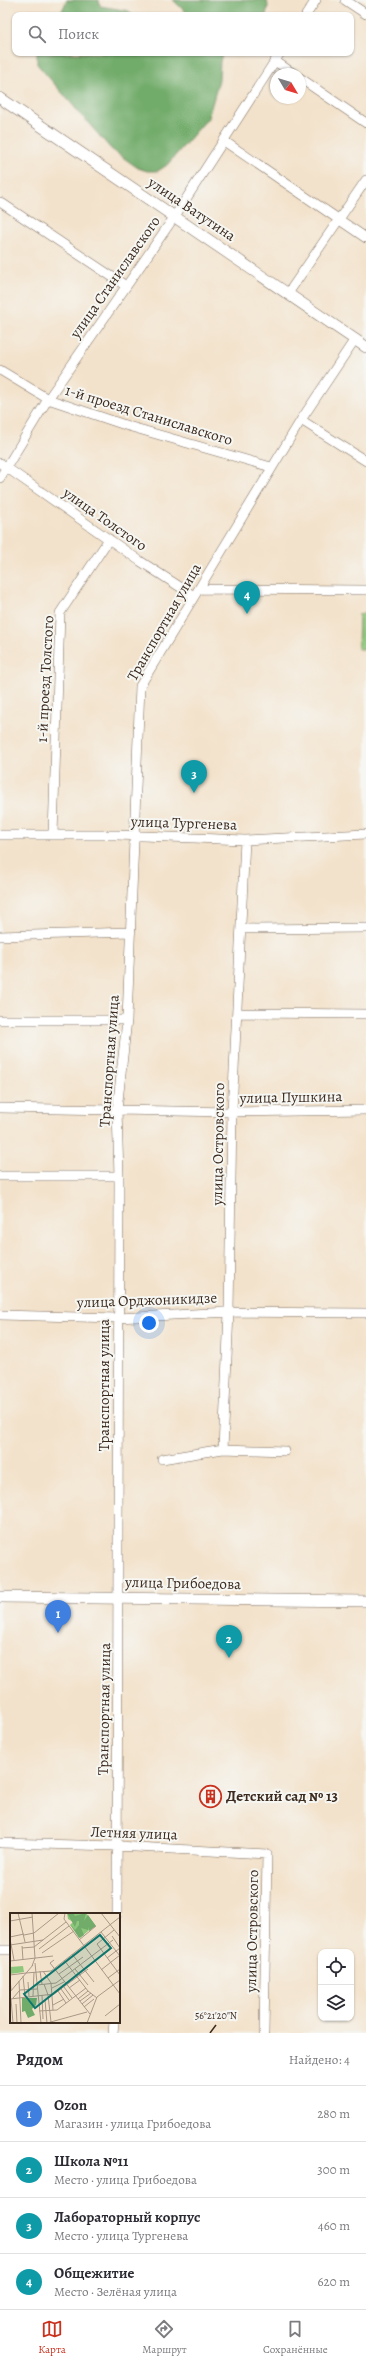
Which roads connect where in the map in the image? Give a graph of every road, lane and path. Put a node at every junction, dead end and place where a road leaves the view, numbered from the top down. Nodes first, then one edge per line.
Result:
1 (316, 0) edge
2 (345, 0) edge
3 (308, 12) edge
4 (366, 14) edge
5 (278, 56) edge
6 (275, 61) junction
7 (285, 68) edge
8 (306, 82) edge
9 (0, 98) edge
10 (366, 123) edge
11 (224, 141) junction
12 (366, 180) edge
13 (0, 202) edge
14 (175, 216) junction
15 (339, 219) junction
16 (366, 238) edge
17 (126, 286) junction
18 (288, 292) junction
19 (355, 339) junction
20 (366, 347) edge
21 (0, 370) edge
22 (48, 399) junction
23 (301, 420) junction
24 (366, 461) edge
25 (3, 465) edge
26 (271, 467) junction
27 (0, 478) edge
28 (109, 539) junction
29 (366, 590) edge
30 (197, 592) junction
31 (366, 834) edge
32 (0, 835) edge
33 (53, 835) junction
34 (135, 835) junction
35 (246, 840) junction
36 (366, 928) edge
37 (241, 929) junction
38 (131, 932) junction
39 (0, 936) edge
40 (238, 1013) junction
41 (366, 1014) edge
42 (0, 1020) edge
43 (127, 1020) junction
44 (0, 1108) edge
45 (117, 1110) junction
46 (366, 1110) edge
47 (232, 1112) junction
48 (0, 1176) edge
49 (119, 1176) junction
50 (229, 1312) junction
51 (366, 1313) edge
52 (0, 1315) edge
53 (118, 1318) junction
54 (223, 1449) junction
55 (285, 1451) dead end
56 (162, 1459) dead end
57 (0, 1597) edge
58 (119, 1597) junction
59 (366, 1602) edge
60 (0, 1843) edge
61 (117, 1846) junction
62 (267, 1854) joint
63 (116, 1913) edge
64 (114, 2023) edge
65 (113, 2033) edge
66 (264, 2033) edge

1 - 3 street
2 - 4 street
5 - 6 street, улица Станиславского
6 - 7 street
6 - 11 street, улица Станиславского
8 - 10 street
9 - 14 street, улица Ватутина
11 - 14 street, улица Станиславского
11 - 15 street
12 - 15 street
13 - 17 street
14 - 17 street, улица Станиславского
14 - 18 street, улица Ватутина
15 - 16 street
15 - 18 street
17 - 22 street, улица Станиславского
18 - 19 street, улица Ватутина
19 - 20 street, улица Ватутина
19 - 23 street, Транспортная улица
21 - 22 street, 1-й проезд Станиславского
22 - 25 street, улица Станиславского
22 - 26 street, 1-й проезд Станиславского
23 - 24 street
23 - 26 street, Транспортная улица
25 - 27 street, улица Станиславского
25 - 28 street, улица Толстого
26 - 30 street, Транспортная улица
28 - 30 street, улица Толстого
28 - 33 street, 1-й проезд Толстого
29 - 30 street
30 - 34 street, Транспортная улица
31 - 35 street, улица Тургенева
32 - 33 street, улица Тургенева
33 - 34 street, улица Тургенева
34 - 35 street, улица Тургенева
34 - 38 street, Транспортная улица
35 - 37 street, улица Островского
36 - 37 street
37 - 40 street, улица Островского
38 - 39 street
38 - 43 street, Транспортная улица
40 - 41 street
40 - 47 street, улица Островского
42 - 43 street
43 - 45 street, Транспортная улица
44 - 45 street, улица Пушкина
45 - 47 street, улица Пушкина
45 - 49 street, Транспортная улица
46 - 47 street, улица Пушкина
47 - 50 street, улица Островского
48 - 49 street
49 - 53 street, Транспортная улица
50 - 51 street, улица Орджоникидзе
50 - 53 street, улица Орджоникидзе
50 - 54 street, улица Островского
52 - 53 street, улица Орджоникидзе
53 - 58 street, Транспортная улица
54 - 55 street
54 - 56 street
57 - 58 street, улица Грибоедова
58 - 59 street, улица Грибоедова
58 - 61 street, Транспортная улица
60 - 61 street, Летняя улица
61 - 62 street, Летняя улица
61 - 63 street, Транспортная улица
62 - 66 street, улица Островского
64 - 65 street

